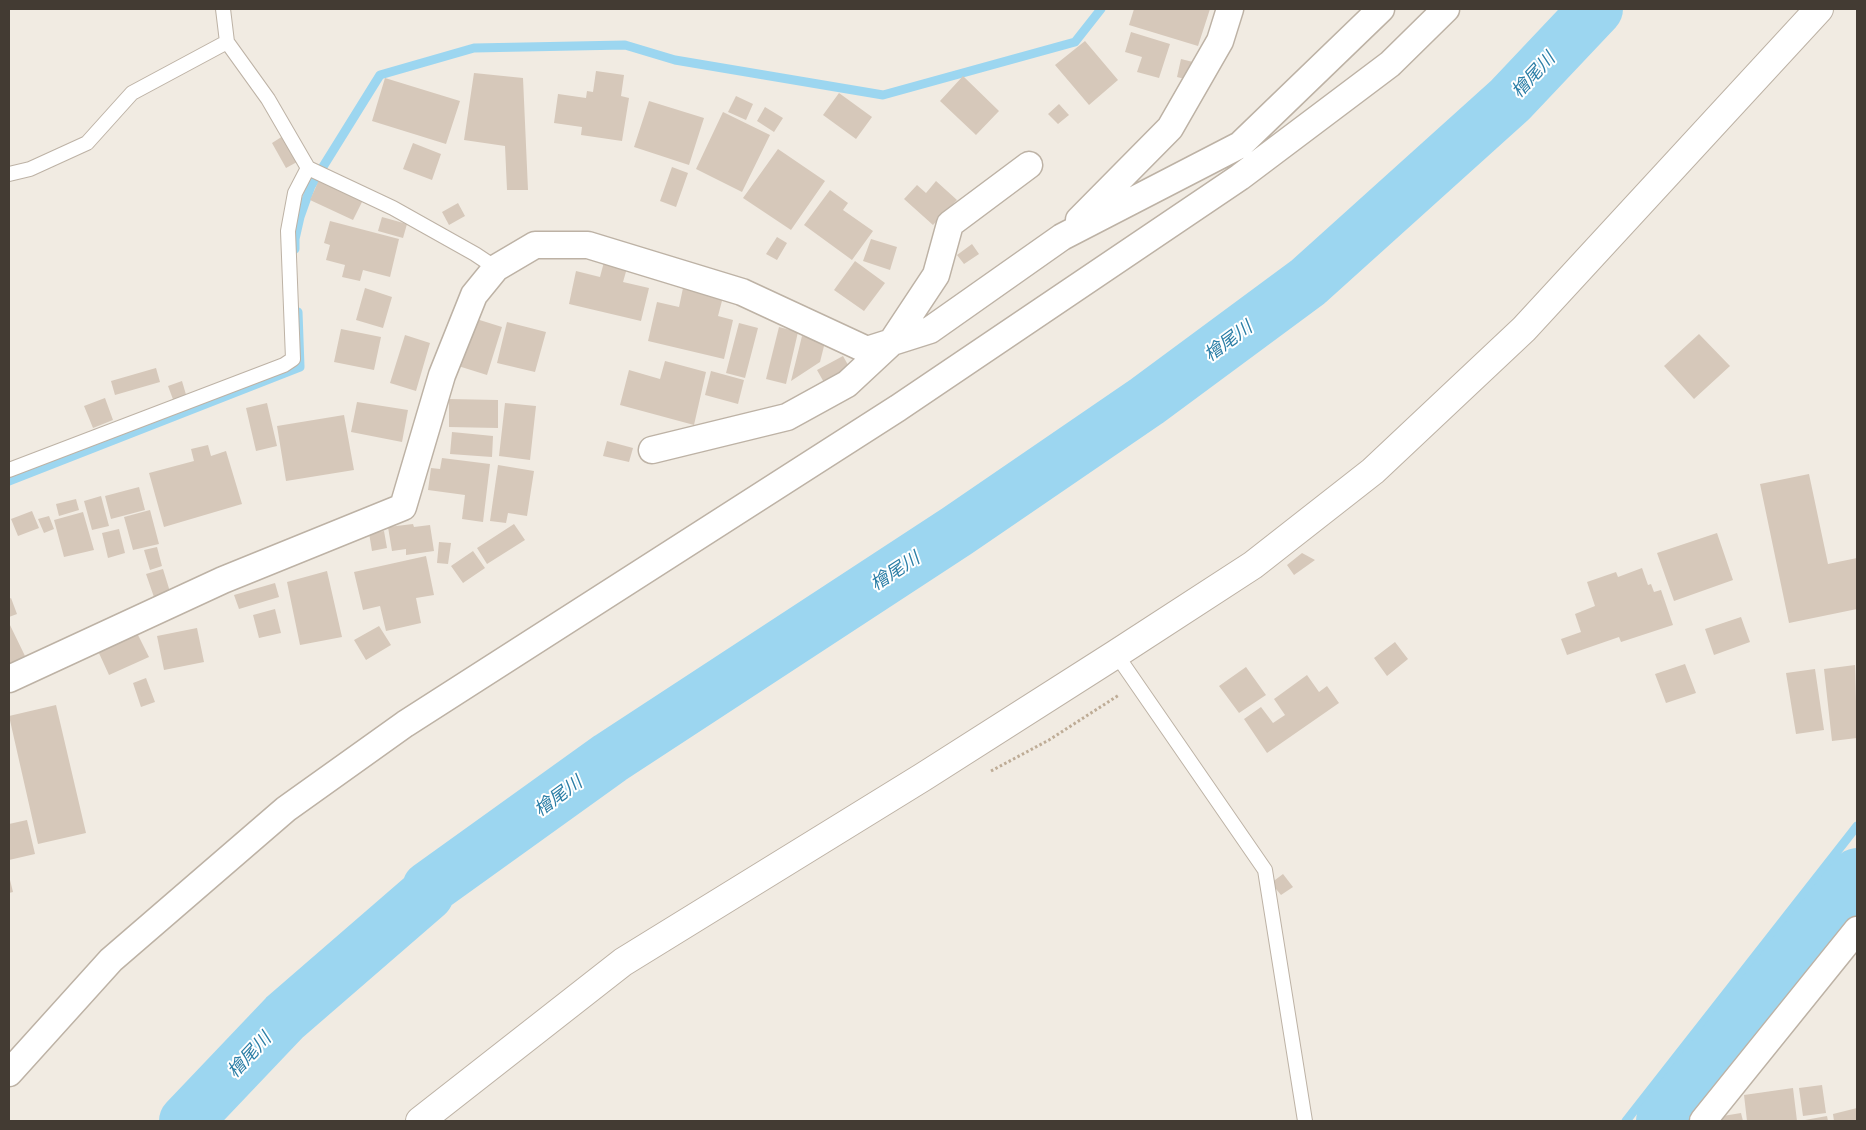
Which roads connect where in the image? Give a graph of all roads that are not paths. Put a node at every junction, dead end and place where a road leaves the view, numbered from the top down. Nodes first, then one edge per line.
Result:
1 (223, 9) edge
2 (1230, 9) edge
3 (1381, 9) edge
4 (1446, 9) edge
5 (1819, 9) edge
6 (227, 42) junction
7 (1029, 165) dead end
8 (308, 168) junction
9 (9, 174) edge
10 (1062, 237) junction
11 (496, 268) junction
12 (891, 342) junction
13 (652, 450) dead end
14 (9, 470) edge
15 (1116, 654) junction
16 (9, 679) edge
17 (1857, 930) edge
18 (9, 1073) edge
19 (420, 1121) edge
20 (1305, 1121) edge
21 (1702, 1121) edge

1 - 6 lane
2 - 10 street
3 - 10 street
4 - 18 street
5 - 15 street
6 - 8 lane
6 - 9 lane
7 - 12 street
8 - 11 lane
8 - 14 lane
10 - 12 street
11 - 12 street
11 - 16 street
12 - 13 street
15 - 19 street
15 - 20 lane
17 - 21 street

